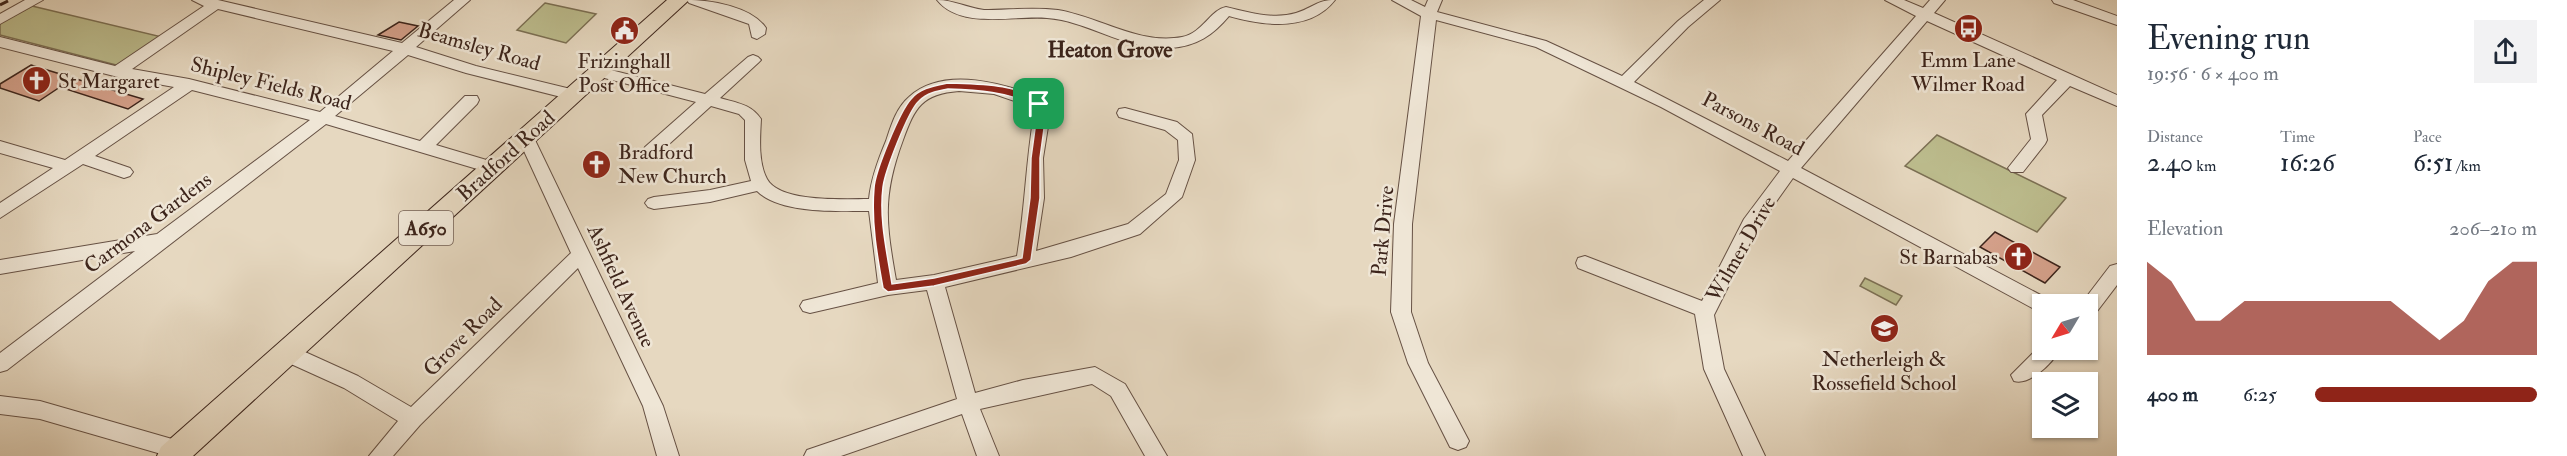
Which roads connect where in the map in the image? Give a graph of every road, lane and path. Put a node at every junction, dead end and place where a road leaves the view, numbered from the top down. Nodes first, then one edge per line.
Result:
1 (36, 0) edge
2 (199, 0) edge
3 (463, 0) edge
4 (679, 0) edge
5 (694, 0) edge
6 (944, 0) edge
7 (1328, 0) edge
8 (1399, 0) edge
9 (1713, 0) edge
10 (1892, 0) edge
11 (1938, 0) edge
12 (2059, 0) edge
13 (216, 4) junction
14 (1224, 6) edge
15 (1432, 7) edge
16 (1925, 15) junction
17 (0, 20) edge
18 (2117, 21) edge
19 (757, 34) dead end
20 (0, 42) edge
21 (406, 48) junction
22 (753, 60) dead end
23 (118, 72) junction
24 (599, 72) junction
25 (2068, 78) junction
26 (1624, 83) junction
27 (189, 84) junction
28 (573, 95) junction
29 (708, 99) junction
30 (471, 100) dead end
31 (2117, 100) edge
32 (1125, 113) dead end
33 (323, 118) junction
34 (526, 138) junction
35 (0, 147) edge
36 (423, 148) junction
37 (651, 151) dead end
38 (74, 162) junction
39 (494, 168) junction
40 (2017, 168) dead end
41 (1790, 169) junction
42 (124, 172) dead end
43 (762, 184) junction
44 (654, 203) dead end
45 (878, 205) junction
46 (0, 212) edge
47 (159, 241) junction
48 (581, 254) junction
49 (1026, 260) junction
50 (1585, 263) dead end
51 (0, 267) edge
52 (2117, 271) edge
53 (934, 282) junction
54 (888, 288) junction
55 (2098, 296) edge
56 (2032, 299) edge
57 (810, 306) dead end
58 (1706, 309) junction
59 (287, 353) junction
60 (2038, 360) edge
61 (0, 364) edge
62 (2021, 375) dead end
63 (968, 403) junction
64 (0, 405) edge
65 (413, 419) junction
66 (1458, 441) dead end
67 (176, 453) edge
68 (380, 456) edge
69 (668, 456) edge
70 (815, 456) edge
71 (988, 456) edge
72 (1156, 456) edge
73 (1754, 456) edge

1 - 17 street
2 - 13 street, Beamsley Road
3 - 21 street, Carmona Gardens
4 - 24 highway, Bradford Road / A650
5 - 19 street
6 - 14 street
7 - 14 street
8 - 15 street
9 - 26 street
10 - 16 street
11 - 16 street, Wilmer Drive
12 - 18 street
13 - 21 street, Beamsley Road
13 - 23 street
15 - 26 street, Parsons Road
15 - 66 street, Park Drive
16 - 25 street
16 - 41 street, Wilmer Drive
20 - 23 street, Shipley Fields Road
21 - 28 street, Beamsley Road
21 - 33 street, Carmona Gardens
22 - 29 street
23 - 27 street, Shipley Fields Road
24 - 28 highway, Bradford Road / A650
24 - 29 street
25 - 31 street
25 - 40 street
26 - 41 street, Parsons Road
27 - 33 street, Shipley Fields Road
27 - 38 street
28 - 34 highway, Bradford Road / A650
29 - 37 street
29 - 43 street
30 - 36 street
32 - 49 street
33 - 36 street, Shipley Fields Road
33 - 47 street, Carmona Gardens
34 - 39 highway, Bradford Road / A650
34 - 48 street, Ashfield Avenue
35 - 38 street
36 - 39 street, Shipley Fields Road
38 - 42 street
38 - 46 street
39 - 59 highway, Bradford Road / A650
41 - 56 street, Parsons Road
41 - 58 street, Wilmer Drive
43 - 44 street
43 - 45 street
45 - 49 street
45 - 54 street
47 - 51 street
47 - 61 street, Carmona Gardens
48 - 65 street, Grove Road
48 - 69 street, Ashfield Avenue
49 - 53 street
50 - 58 street
52 - 55 street
53 - 54 street
53 - 63 street
54 - 57 street
58 - 73 street, Wilmer Drive
59 - 65 street
59 - 67 highway, Bradford Road / A650
60 - 62 street
63 - 70 street
63 - 71 street
63 - 72 street
64 - 67 street
65 - 68 street, Grove Road

